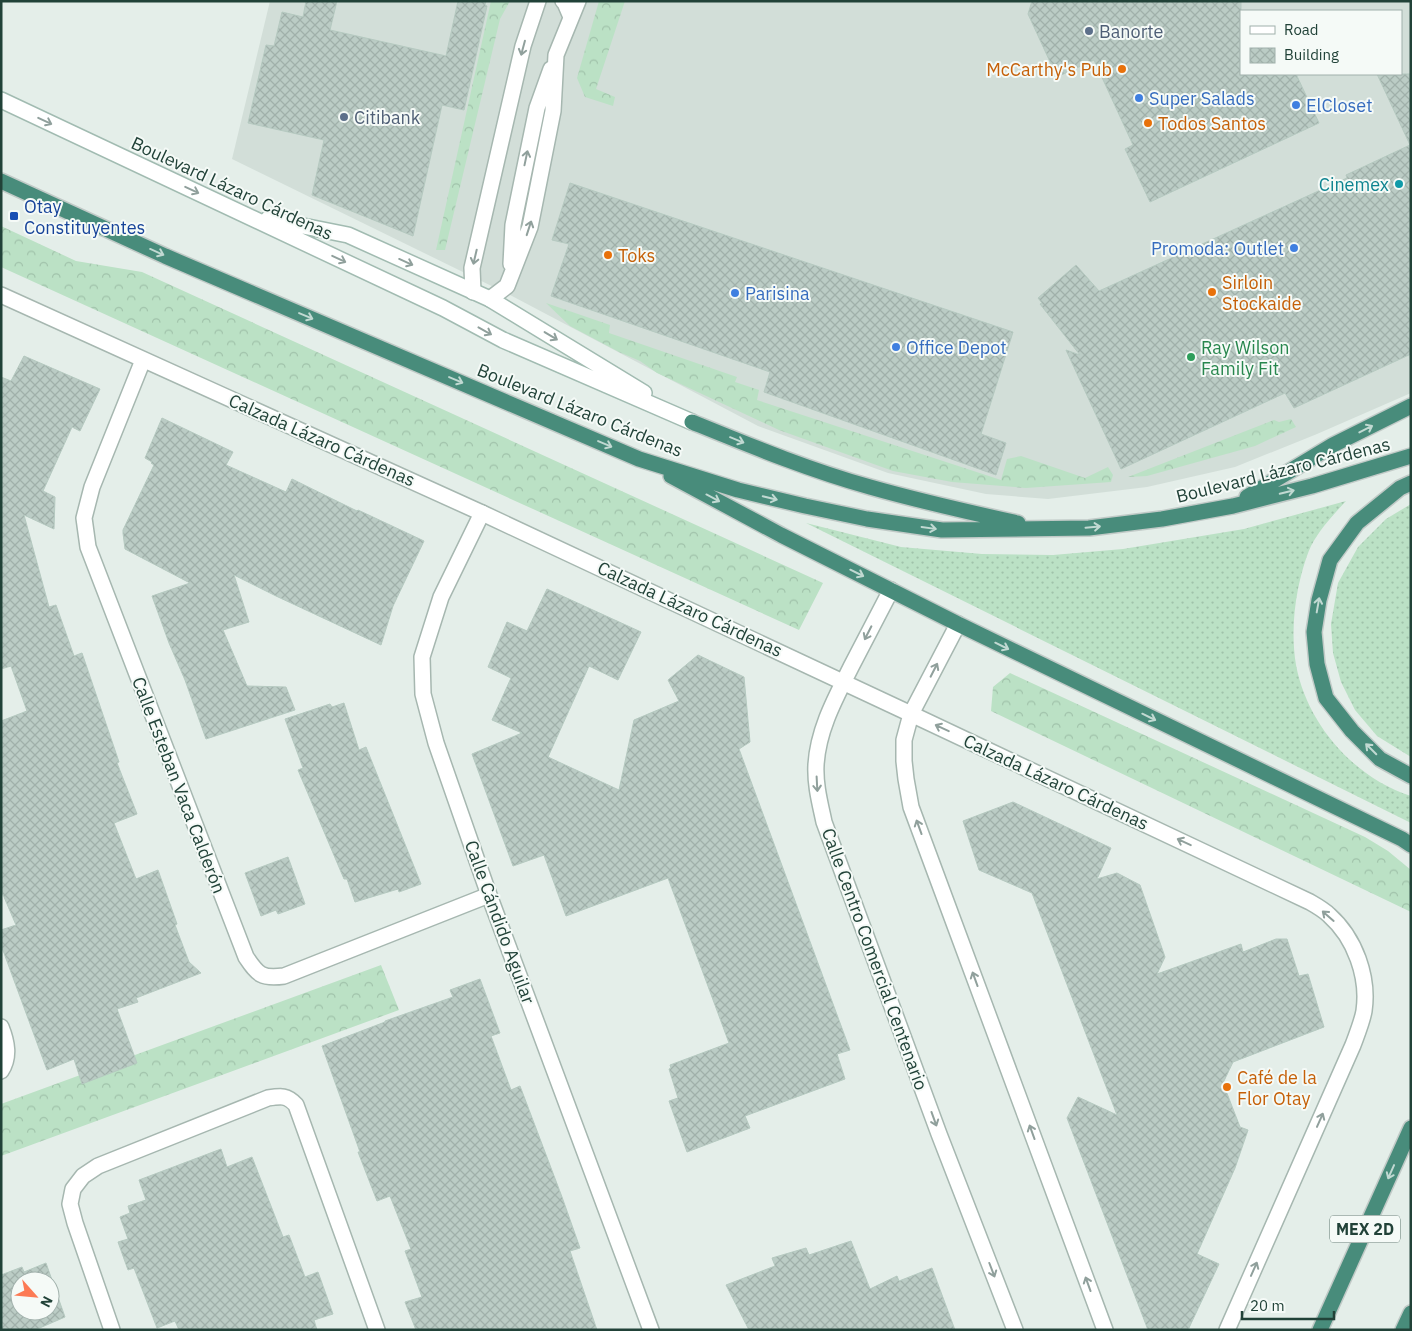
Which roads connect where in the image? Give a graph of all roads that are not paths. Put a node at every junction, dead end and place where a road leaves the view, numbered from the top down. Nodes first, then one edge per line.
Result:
1 (563, 1) edge
2 (578, 1) edge
3 (538, 4) edge
4 (571, 16) junction
5 (1, 100) edge
6 (1, 181) edge
7 (243, 214) junction
8 (473, 292) junction
9 (1, 295) edge
10 (490, 300) junction
11 (143, 360) junction
12 (1411, 406) edge
13 (692, 422) junction
14 (1411, 448) edge
15 (1411, 456) edge
16 (639, 458) junction
17 (1363, 470) junction
18 (1411, 483) edge
19 (1233, 506) junction
20 (482, 513) junction
21 (1044, 528) junction
22 (891, 590) junction
23 (958, 624) junction
24 (844, 681) junction
25 (911, 714) junction
26 (1411, 776) edge
27 (1411, 845) edge
28 (489, 895) junction
29 (1, 1027) edge
30 (1, 1072) edge
31 (1411, 1128) edge
32 (1411, 1313) edge
33 (112, 1330) edge
34 (377, 1330) edge
35 (651, 1330) edge
36 (1015, 1330) edge
37 (1105, 1330) edge
38 (1227, 1330) edge
39 (1320, 1330) edge
40 (1403, 1330) edge

1 - 4 street
2 - 4 street
3 -> 8 street
10 -> 4 street
5 -> 7 street, Boulevard Lázaro Cárdenas
6 -> 16 highway, Boulevard Lázaro Cárdenas
7 -> 8 street
7 -> 13 street, Boulevard Lázaro Cárdenas
8 - 10 street
9 - 11 street, Calzada Lázaro Cárdenas
10 -> 13 street
11 - 20 street, Calzada Lázaro Cárdenas
11 - 28 street, Calle Esteban Vaca Calderón
19 -> 12 highway
13 -> 21 highway
14 - 17 highway
15 - 17 highway, Boulevard Lázaro Cárdenas
16 -> 21 highway, Boulevard Lázaro Cárdenas
16 -> 22 highway
19 -> 17 highway, Boulevard Lázaro Cárdenas
26 -> 18 highway
21 -> 19 highway, Boulevard Lázaro Cárdenas
20 - 24 street, Calzada Lázaro Cárdenas
20 - 28 street, Calle Cándido Aguilar
22 - 23 highway
22 -> 24 street, Calle Centro Comercial Centenario
25 -> 23 street
23 -> 27 highway
24 - 25 street, Calzada Lázaro Cárdenas
24 -> 36 street, Calle Centro Comercial Centenario
37 -> 25 street
38 -> 25 street, Calzada Lázaro Cárdenas
28 - 35 street, Calle Cándido Aguilar
29 - 30 street
31 -> 39 highway, MEX 2D
32 - 40 highway
33 - 34 street

